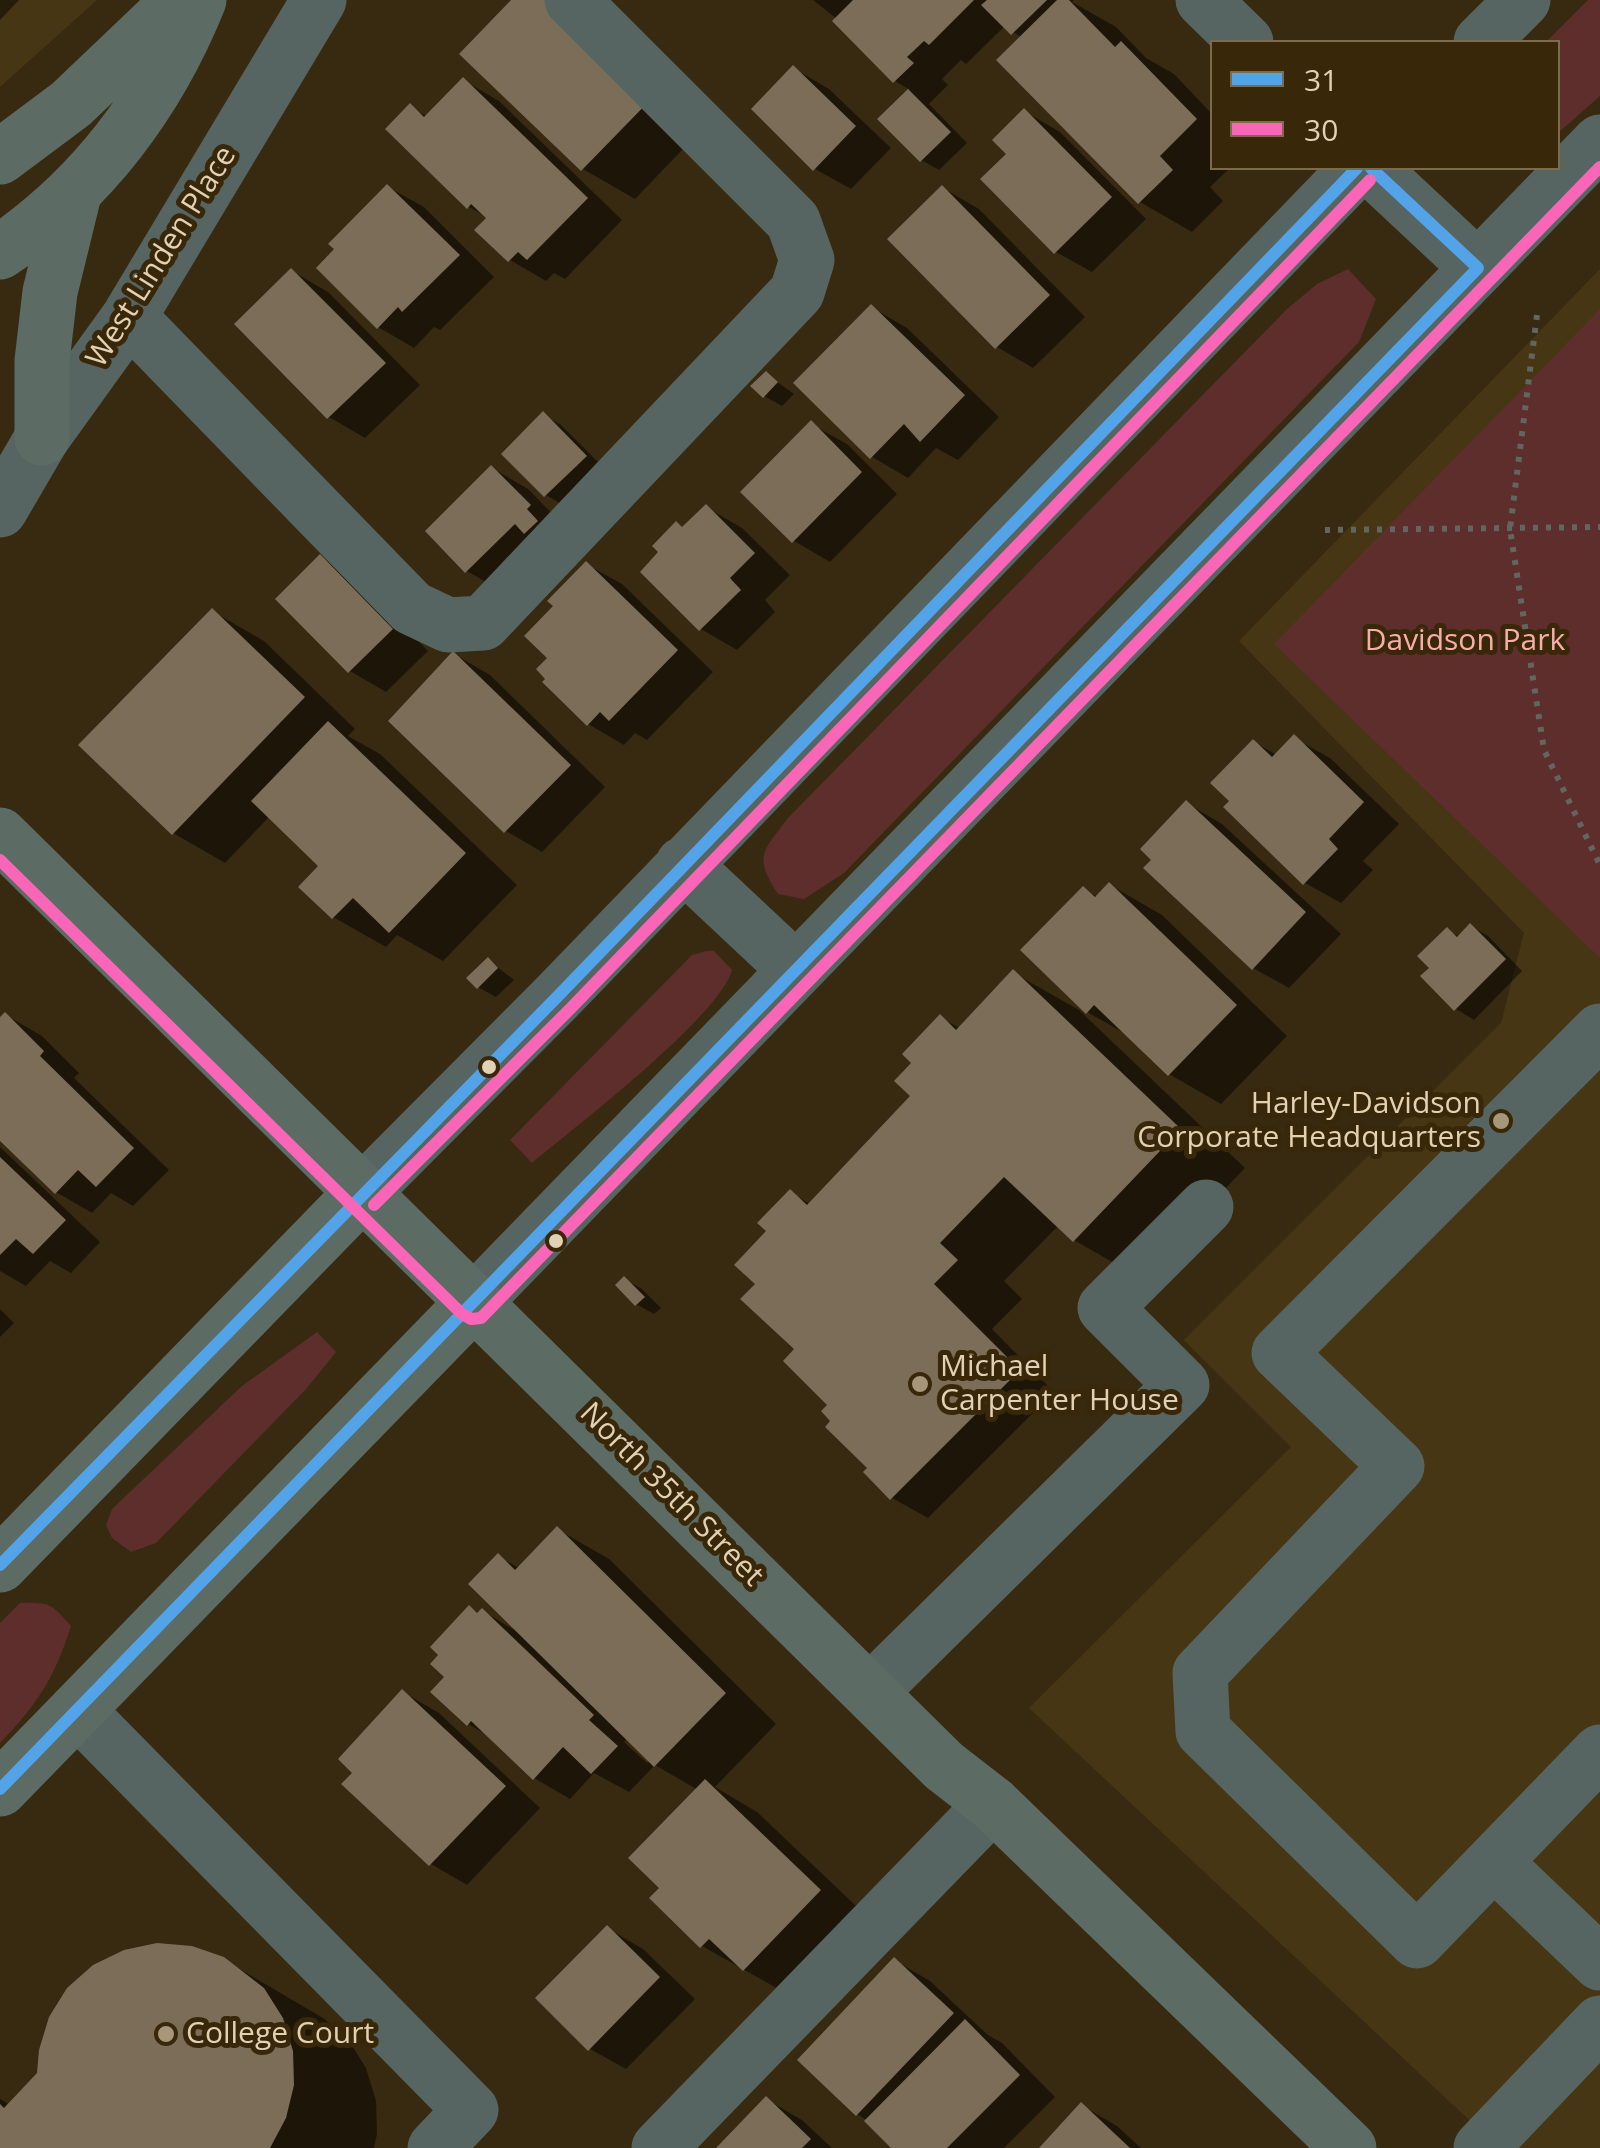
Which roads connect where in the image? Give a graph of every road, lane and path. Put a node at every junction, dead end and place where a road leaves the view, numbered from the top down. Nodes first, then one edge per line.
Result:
1 (180, 0) edge
2 (199, 0) edge
3 (319, 0) edge
4 (572, 0) edge
5 (1203, 0) edge
6 (1523, 0) edge
7 (1244, 40) edge
8 (1483, 40) edge
9 (1600, 142) edge
10 (0, 157) edge
11 (1355, 170) edge
12 (1373, 170) edge
13 (74, 194) junction
14 (0, 252) edge
15 (1478, 268) junction
16 (1537, 315) dead end
17 (130, 317) junction
18 (42, 438) junction
19 (0, 510) edge
20 (1510, 528) junction
21 (1600, 528) edge
22 (1325, 530) dead end
23 (0, 835) edge
24 (683, 864) junction
25 (1600, 865) edge
26 (796, 970) junction
27 (1600, 1031) edge
28 (362, 1193) junction
29 (1206, 1207) dead end
30 (474, 1302) junction
31 (0, 1566) edge
32 (870, 1692) junction
33 (76, 1710) junction
34 (1600, 1752) edge
35 (0, 1789) edge
36 (992, 1804) junction
37 (1494, 1862) junction
38 (1600, 1963) edge
39 (1600, 2023) edge
40 (435, 2148) edge
41 (659, 2148) edge
42 (1349, 2148) edge
43 (1482, 2148) edge

1 - 10 main road
2 - 13 main road
3 - 17 street, West Linden Place
4 - 17 street
5 - 7 street
6 - 8 street
9 - 15 street
11 - 24 street
12 - 15 street
13 - 14 main road
13 - 18 main road
15 - 26 street
16 - 20 path
17 - 18 street, West Linden Place
18 - 19 street, West Linden Place
20 - 21 path
20 - 22 path
20 - 25 path
23 - 28 main road, North 35th Street
24 - 26 street
24 - 28 street
26 - 30 street
27 - 37 street
28 - 30 main road, North 35th Street
28 - 31 main road
29 - 32 street
30 - 32 main road, North 35th Street
30 - 33 main road
32 - 36 main road, North 35th Street
33 - 35 main road
33 - 40 street
34 - 37 street
36 - 41 street
36 - 42 main road, North 35th Street
37 - 38 street
39 - 43 street

